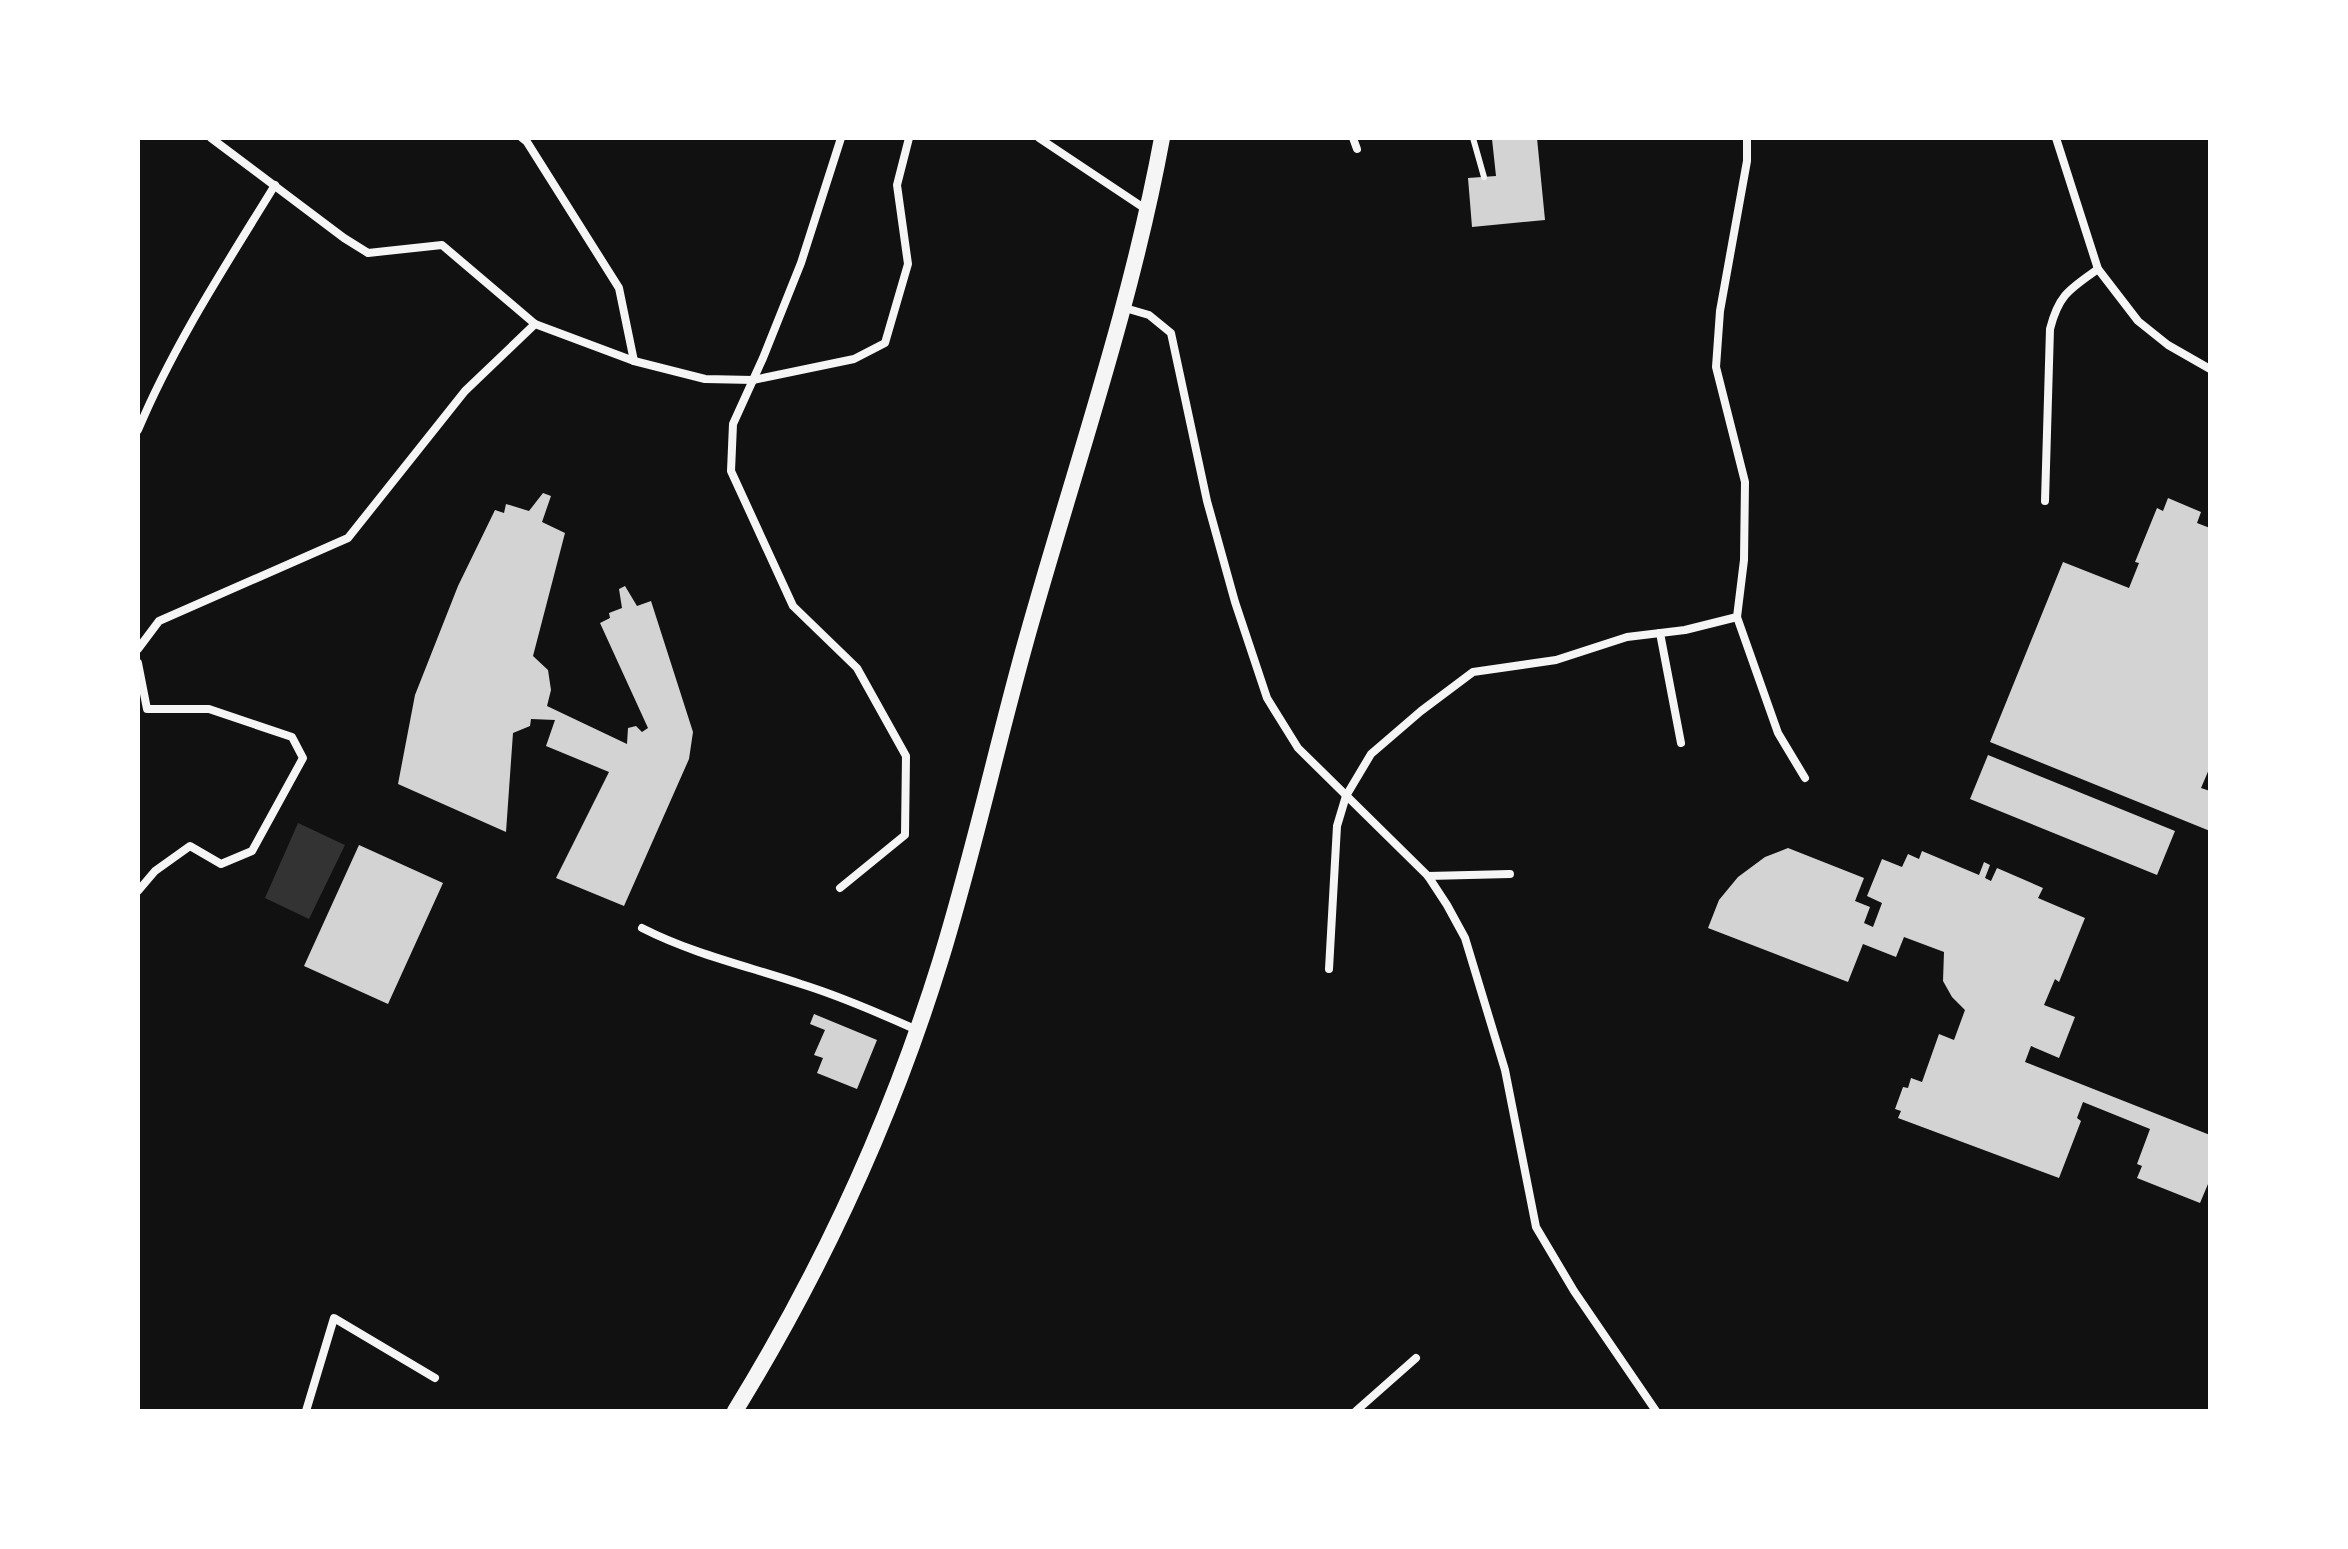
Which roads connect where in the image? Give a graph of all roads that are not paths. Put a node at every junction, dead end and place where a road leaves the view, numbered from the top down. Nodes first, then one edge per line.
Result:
1 (211, 138) edge
2 (522, 138) edge
3 (841, 138) edge
4 (909, 138) edge
5 (1039, 138) edge
6 (1162, 138) edge
7 (1353, 138) edge
8 (1473, 138) edge
9 (1747, 138) edge
10 (2056, 138) edge
11 (1357, 149) dead end
12 (1484, 177) dead end
13 (275, 185) junction
14 (1148, 210) junction
15 (2098, 269) junction
16 (1125, 308) junction
17 (535, 324) junction
18 (634, 361) junction
19 (2210, 369) edge
20 (753, 380) junction
21 (138, 430) edge
22 (2045, 501) dead end
23 (1737, 617) junction
24 (1660, 633) junction
25 (138, 649) edge
26 (138, 663) edge
27 (1681, 743) dead end
28 (1805, 778) dead end
29 (1346, 796) junction
30 (1510, 874) dead end
31 (1428, 876) junction
32 (840, 888) dead end
33 (138, 891) edge
34 (642, 928) dead end
35 (1329, 969) dead end
36 (917, 1030) junction
37 (1416, 1358) dead end
38 (435, 1378) dead end
39 (306, 1411) edge
40 (735, 1411) edge
41 (1356, 1411) edge
42 (1656, 1411) edge

1 - 13 street
2 - 18 street
3 - 20 street
4 - 20 street
5 - 14 street
6 - 14 main road
7 - 11 street
8 - 12 lane
9 - 23 street
10 - 15 street
13 - 17 street
13 - 21 street
14 - 16 main road
15 - 19 street
15 - 22 street
16 - 29 street
16 - 36 main road
17 - 18 street
17 - 25 street
18 - 20 street
20 - 32 street
23 - 24 street
23 - 28 street
24 - 27 street
24 - 29 street
26 - 33 street
29 - 31 street
29 - 35 street
30 - 31 street
31 - 42 street
34 - 36 street
36 - 40 main road
37 - 41 street
38 - 39 street

